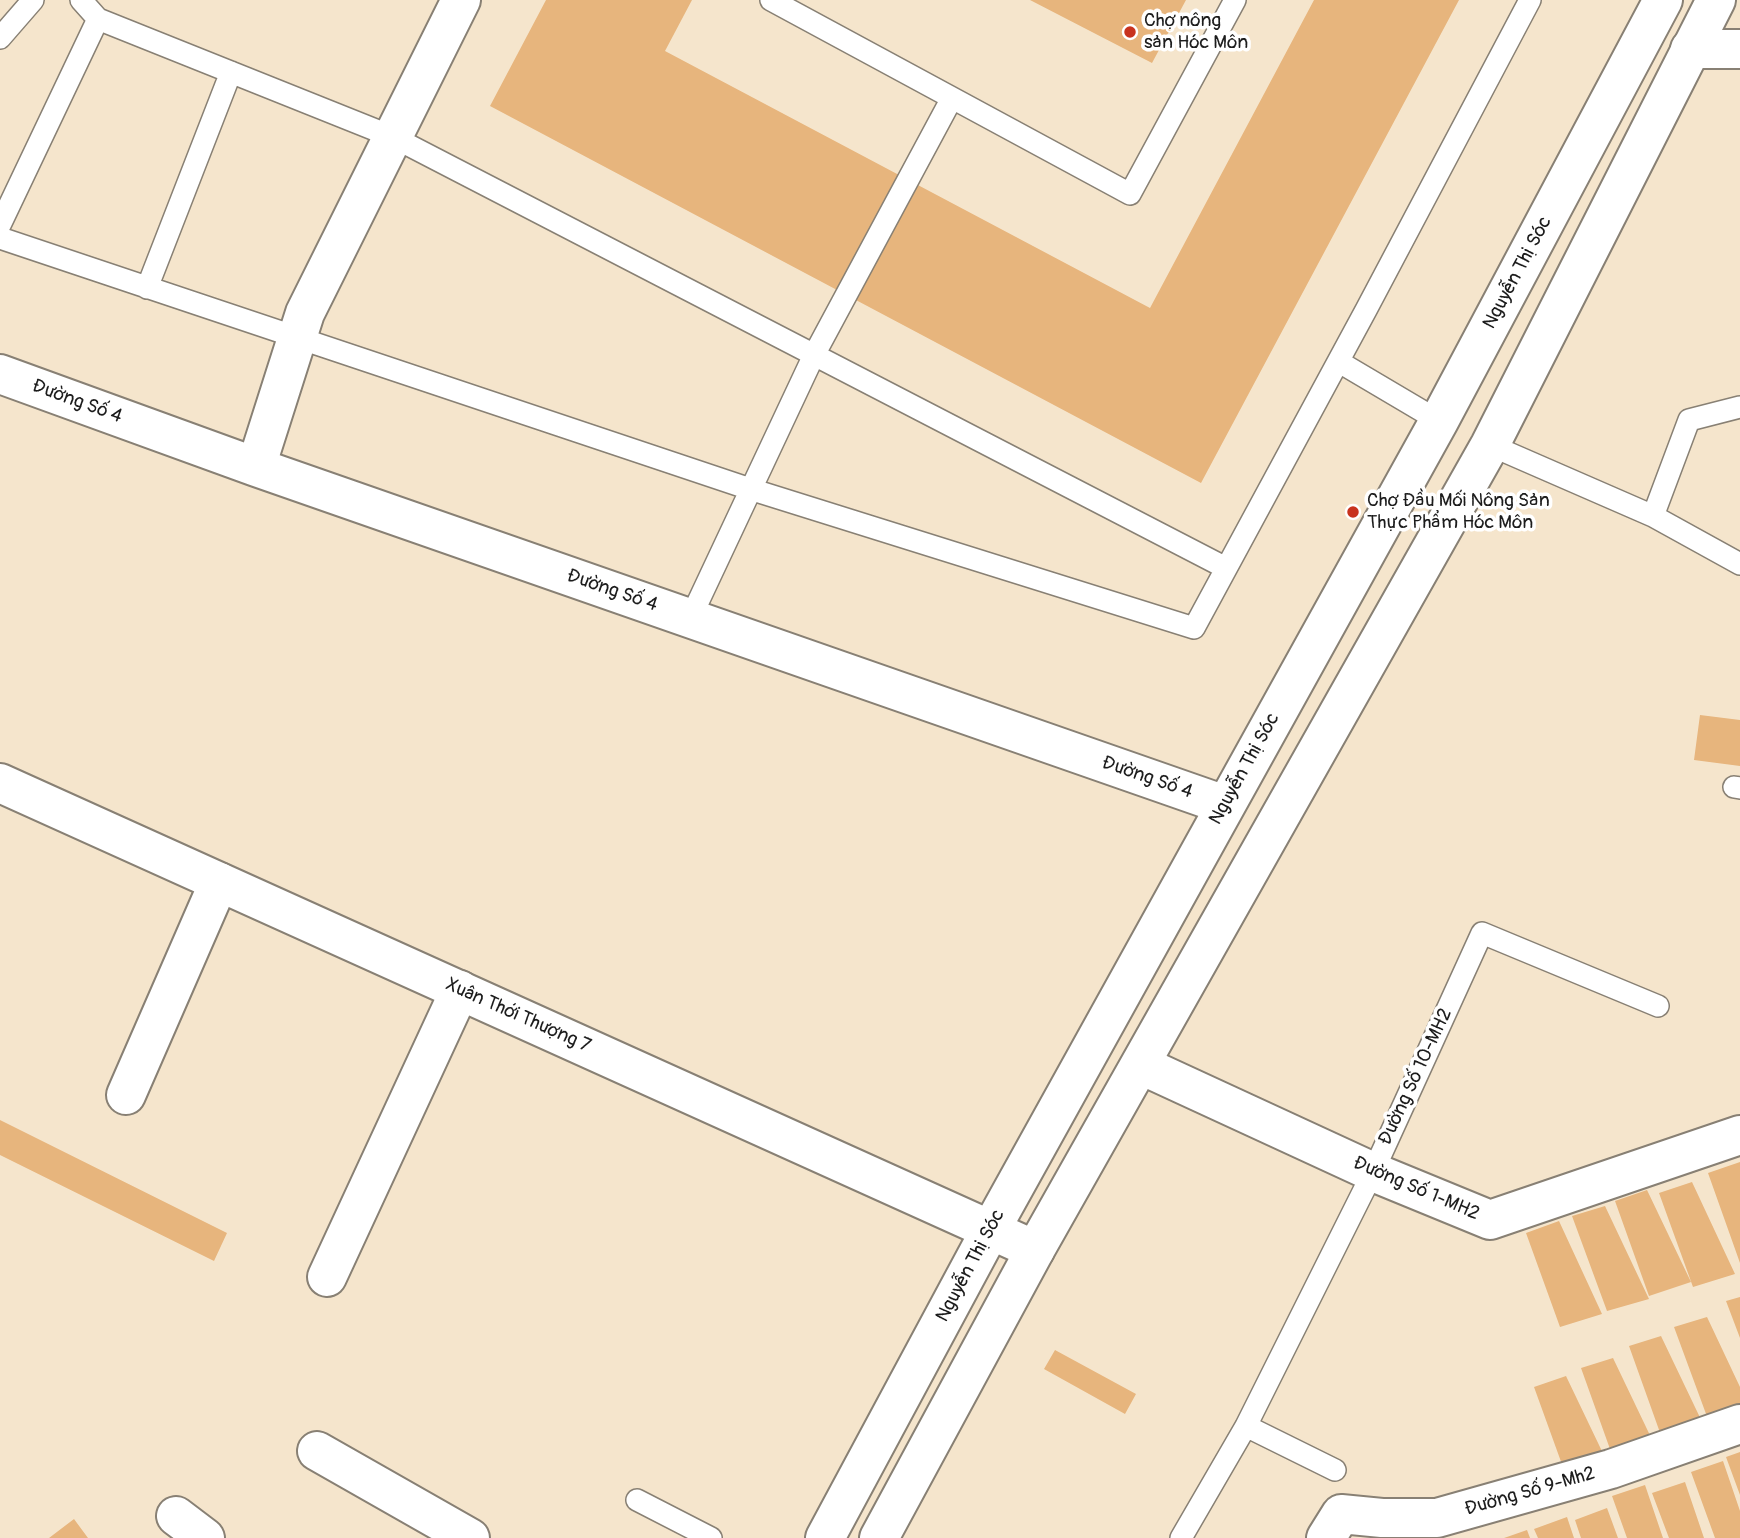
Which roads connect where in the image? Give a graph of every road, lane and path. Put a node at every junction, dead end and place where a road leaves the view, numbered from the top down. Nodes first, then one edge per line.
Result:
1 (33, 0) edge
2 (81, 0) edge
3 (461, 0) edge
4 (771, 0) edge
5 (1235, 0) edge
6 (1530, 0) edge
7 (1663, 0) edge
8 (1716, 0) edge
9 (98, 19) junction
10 (0, 38) edge
11 (1690, 48) junction
12 (1740, 49) edge
13 (231, 72) junction
14 (952, 98) junction
15 (393, 137) junction
16 (0, 225) edge
17 (0, 239) edge
18 (146, 288) junction
19 (297, 339) junction
20 (814, 355) junction
21 (1339, 360) junction
22 (0, 374) edge
23 (1740, 407) edge
24 (1440, 421) junction
25 (1490, 445) junction
26 (256, 467) junction
27 (750, 489) junction
28 (1653, 516) junction
29 (1740, 564) edge
30 (1226, 568) junction
31 (690, 619) junction
32 (0, 783) edge
33 (1225, 805) junction
34 (219, 882) junction
35 (460, 990) junction
36 (1658, 1006) dead end
37 (1141, 1065) junction
38 (126, 1095) dead end
39 (1740, 1135) edge
40 (1373, 1172) junction
41 (990, 1229) junction
42 (1035, 1250) junction
43 (327, 1277) dead end
44 (1740, 1424) edge
45 (1245, 1426) junction
46 (317, 1451) dead end
47 (1335, 1470) dead end
48 (637, 1500) dead end
49 (470, 1538) edge
50 (711, 1538) edge
51 (825, 1538) edge
52 (878, 1538) edge
53 (1181, 1538) edge
54 (1326, 1538) edge

1 - 10 lane
2 - 9 lane
3 - 15 street
4 - 14 lane
5 - 14 lane
6 - 21 lane
7 - 24 street, Nguyễn Thị Sóc
8 - 11 street
9 - 13 lane
9 - 16 lane
11 - 12 street
11 - 25 street
13 - 15 lane
13 - 18 lane
14 - 20 lane
15 - 19 street
15 - 20 lane
17 - 18 lane
18 - 19 lane
19 - 26 street
19 - 27 lane
20 - 27 lane
20 - 30 lane
21 - 24 lane
21 - 30 lane
22 - 26 street, Đường Số 4
23 - 28 lane
24 - 33 street, Nguyễn Thị Sóc
25 - 28 lane
25 - 37 street
26 - 31 street, Đường Số 4
27 - 30 lane
27 - 31 lane
28 - 29 lane
31 - 33 street, Đường Số 4
32 - 34 street, Xuân Thới Thượng 7
33 - 41 street, Nguyễn Thị Sóc
34 - 35 street, Xuân Thới Thượng 7
34 - 38 street
35 - 41 street, Xuân Thới Thượng 7
35 - 43 street
36 - 40 lane, Đường Số 10-MH2
37 - 40 street, Đường Số 1-MH2
37 - 42 street
39 - 40 street, Đường Số 1-MH2
40 - 45 lane, Đường Số 10-MH2
41 - 42 street, Xuân Thới Thượng 7
41 - 51 street, Nguyễn Thị Sóc
42 - 52 street
44 - 54 street, Đường Số 9-Mh2
45 - 47 lane
45 - 53 lane, Đường Số 10-MH2
46 - 49 street
48 - 50 lane

